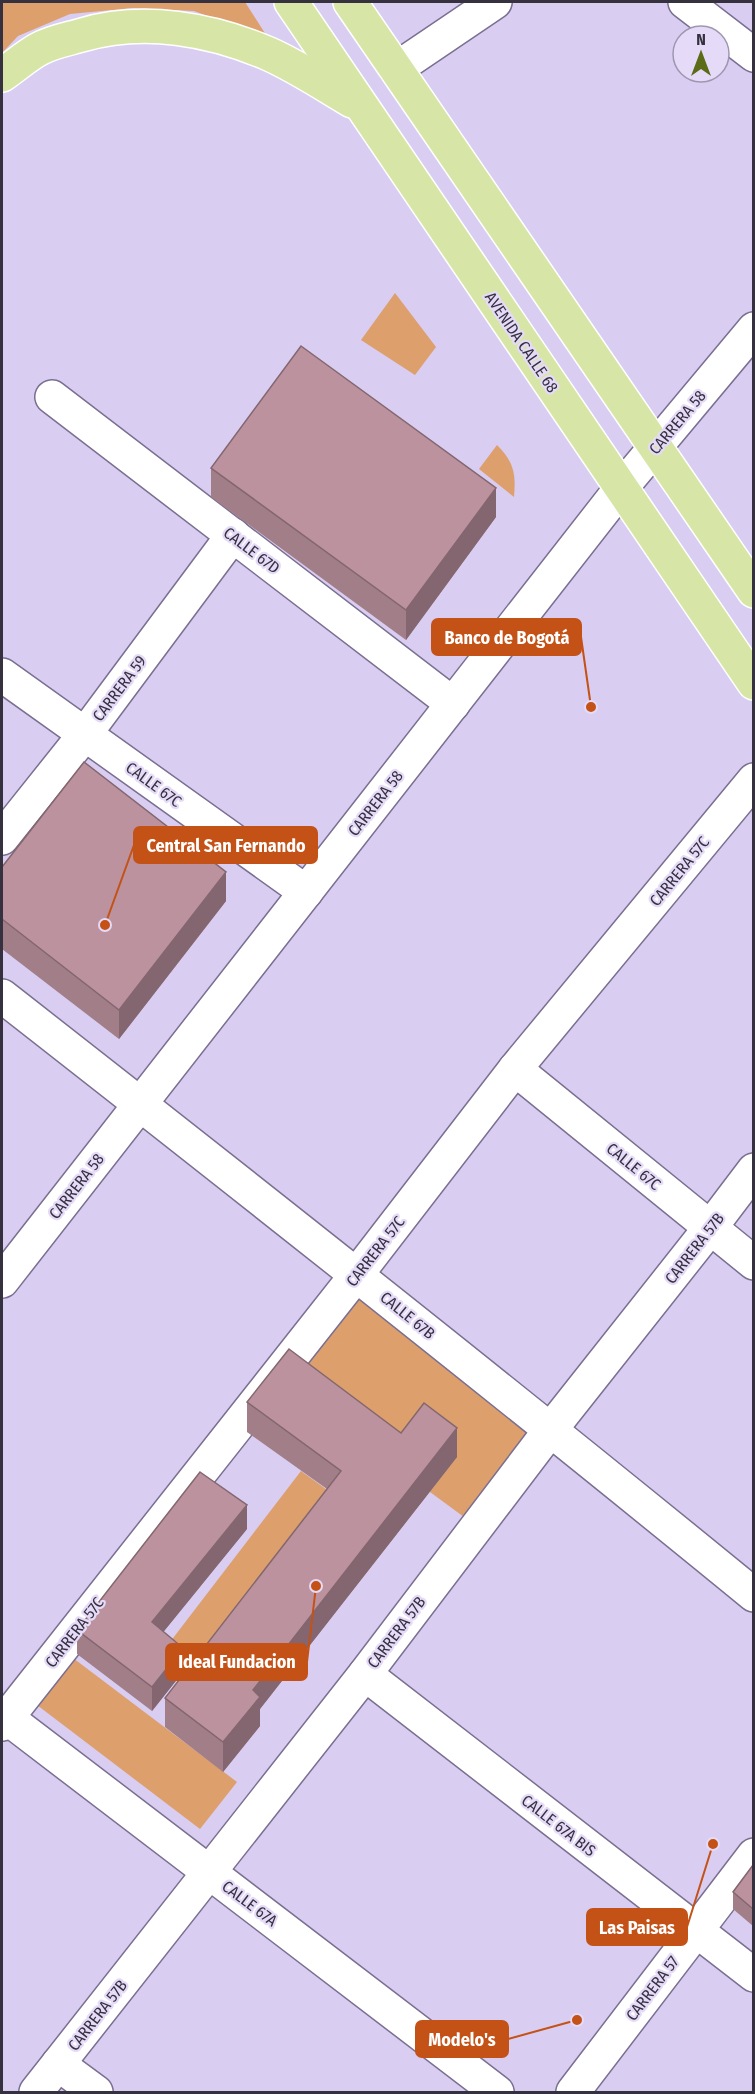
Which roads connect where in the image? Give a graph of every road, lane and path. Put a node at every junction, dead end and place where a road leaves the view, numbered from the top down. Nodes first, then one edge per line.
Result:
1 (291, 2) edge
2 (350, 2) edge
3 (495, 2) edge
4 (685, 2) edge
5 (753, 55) edge
6 (396, 69) junction
7 (2, 75) edge
8 (363, 108) junction
9 (750, 341) edge
10 (52, 397) dead end
11 (655, 449) junction
12 (622, 487) junction
13 (233, 535) junction
14 (753, 591) edge
15 (2, 675) edge
16 (753, 683) edge
17 (453, 704) junction
18 (85, 734) junction
19 (753, 780) edge
20 (2, 838) edge
21 (306, 892) junction
22 (2, 996) edge
23 (516, 1069) junction
24 (140, 1104) junction
25 (753, 1170) edge
26 (710, 1228) junction
27 (753, 1263) edge
28 (357, 1274) junction
29 (2, 1281) edge
30 (550, 1428) junction
31 (753, 1595) edge
32 (365, 1674) junction
33 (3, 1719) edge
34 (753, 1855) edge
35 (210, 1872) junction
36 (696, 1931) junction
37 (753, 1976) edge
38 (58, 2064) junction
39 (36, 2092) edge
40 (96, 2092) edge
41 (497, 2092) edge
42 (573, 2092) edge

1 - 8 main road, AVENIDA CALLE 68
2 - 6 main road
3 - 6 street
4 - 5 street
6 - 11 main road
7 - 8 main road
8 - 12 main road, AVENIDA CALLE 68
9 - 11 street, CARRERA 58
10 - 13 street, CALLE 67D
11 - 12 street, CARRERA 58
11 - 14 main road
12 - 16 main road, AVENIDA CALLE 68
12 - 17 street, CARRERA 58
13 - 17 street, CALLE 67D
13 - 18 street, CARRERA 59
15 - 18 street, CALLE 67C
17 - 21 street, CARRERA 58
18 - 20 street, CARRERA 59
18 - 21 street, CALLE 67C
19 - 23 street, CARRERA 57C
21 - 24 street, CARRERA 58
22 - 24 street, CALLE 67B
23 - 26 street, CALLE 67C
23 - 28 street, CARRERA 57C
24 - 28 street, CALLE 67B
24 - 29 street, CARRERA 58
25 - 26 street, CARRERA 57B
26 - 27 street, CALLE 67C
26 - 30 street, CARRERA 57B
28 - 30 street, CALLE 67B
28 - 33 street, CARRERA 57C
30 - 31 street, CALLE 67B
30 - 32 street, CARRERA 57B
32 - 35 street, CARRERA 57B
32 - 36 street, CALLE 67A BIS
33 - 35 street, CALLE 67A
34 - 36 street, CARRERA 57
35 - 38 street, CARRERA 57B
35 - 41 street, CALLE 67A
36 - 37 street, CALLE 67A BIS
36 - 42 street, CARRERA 57
38 - 39 street, CARRERA 57B
38 - 40 street

